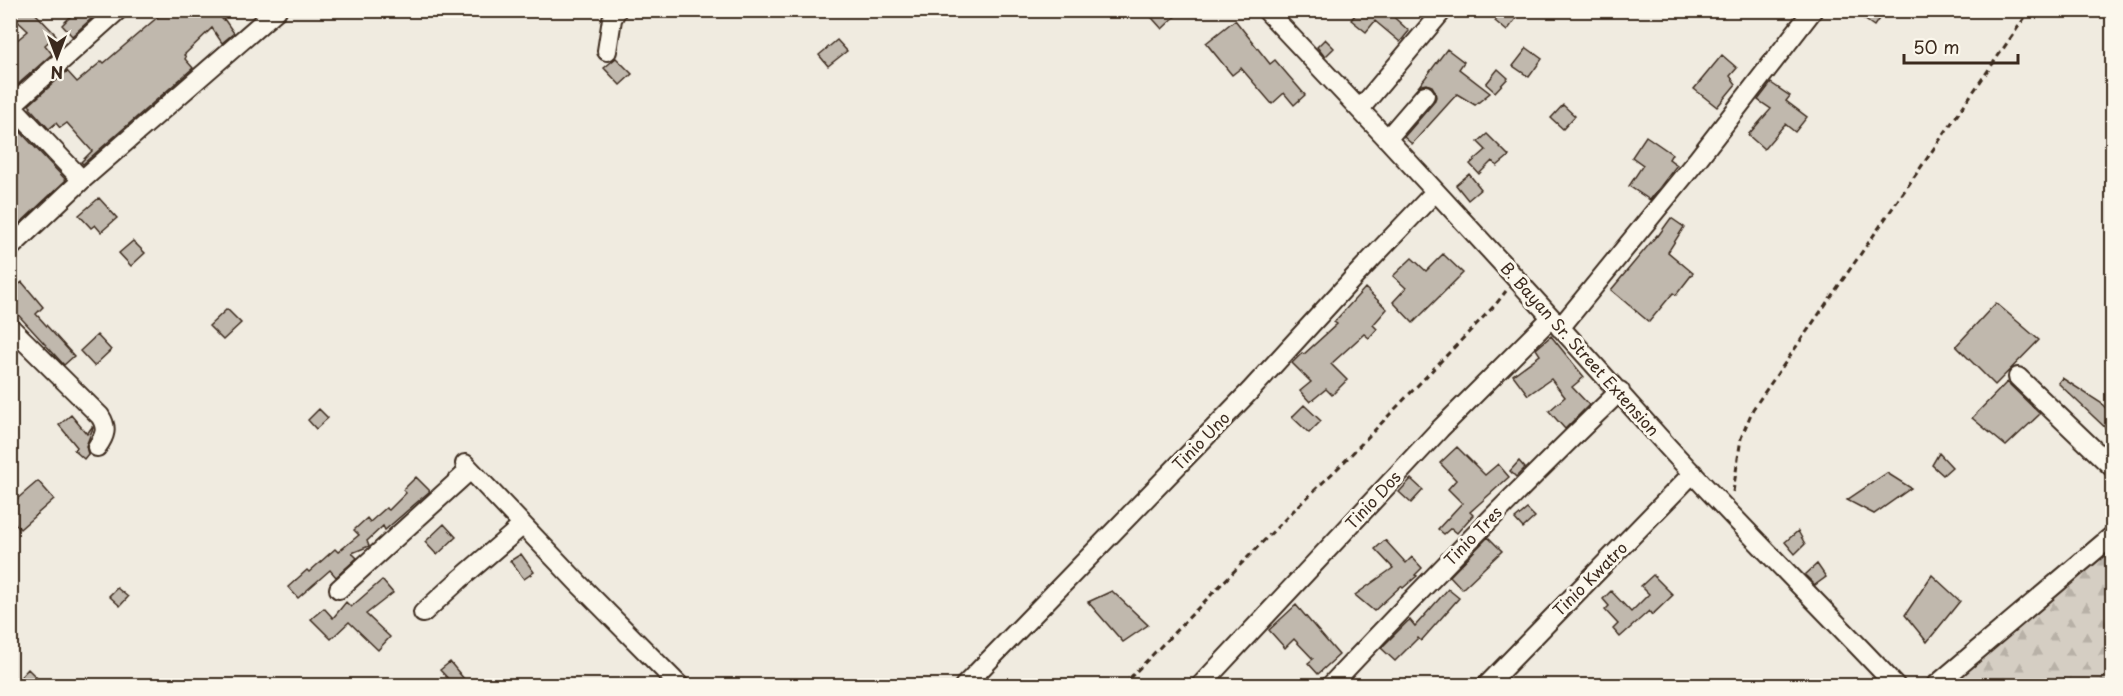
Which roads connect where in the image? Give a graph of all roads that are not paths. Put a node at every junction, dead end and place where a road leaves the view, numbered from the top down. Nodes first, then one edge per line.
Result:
1 (118, 10) edge
2 (277, 10) edge
3 (617, 10) edge
4 (1266, 10) edge
5 (1443, 10) edge
6 (1813, 10) edge
7 (607, 51) dead end
8 (1425, 95) dead end
9 (11, 106) edge
10 (1360, 109) junction
11 (1387, 139) junction
12 (82, 180) junction
13 (1435, 192) junction
14 (10, 248) edge
15 (1555, 323) junction
16 (10, 327) edge
17 (2018, 377) dead end
18 (1620, 391) junction
19 (97, 447) dead end
20 (2112, 467) edge
21 (1693, 473) junction
22 (523, 525) junction
23 (2112, 536) edge
24 (339, 588) dead end
25 (423, 613) dead end
26 (680, 686) edge
27 (964, 686) edge
28 (1200, 686) edge
29 (1330, 686) edge
30 (1486, 686) edge
31 (1896, 686) edge
32 (1935, 686) edge

1 - 9 street
2 - 12 street
3 - 7 street
4 - 10 street, B. Bayan Sr. Street Extension
5 - 10 street
6 - 15 street, Tinio Dos
8 - 11 street
9 - 12 street
10 - 11 street, B. Bayan Sr. Street Extension
11 - 13 street, B. Bayan Sr. Street Extension
12 - 14 street
13 - 15 street, B. Bayan Sr. Street Extension
13 - 27 street, Tinio Uno
15 - 18 street, B. Bayan Sr. Street Extension
15 - 28 street, Tinio Dos
16 - 19 street
17 - 20 street
18 - 21 street, B. Bayan Sr. Street Extension
18 - 29 street, Tinio Tres
21 - 30 street, Tinio Kwatro
21 - 31 street, B. Bayan Sr. Street Extension
22 - 24 street
22 - 25 street
22 - 26 street
23 - 32 street

